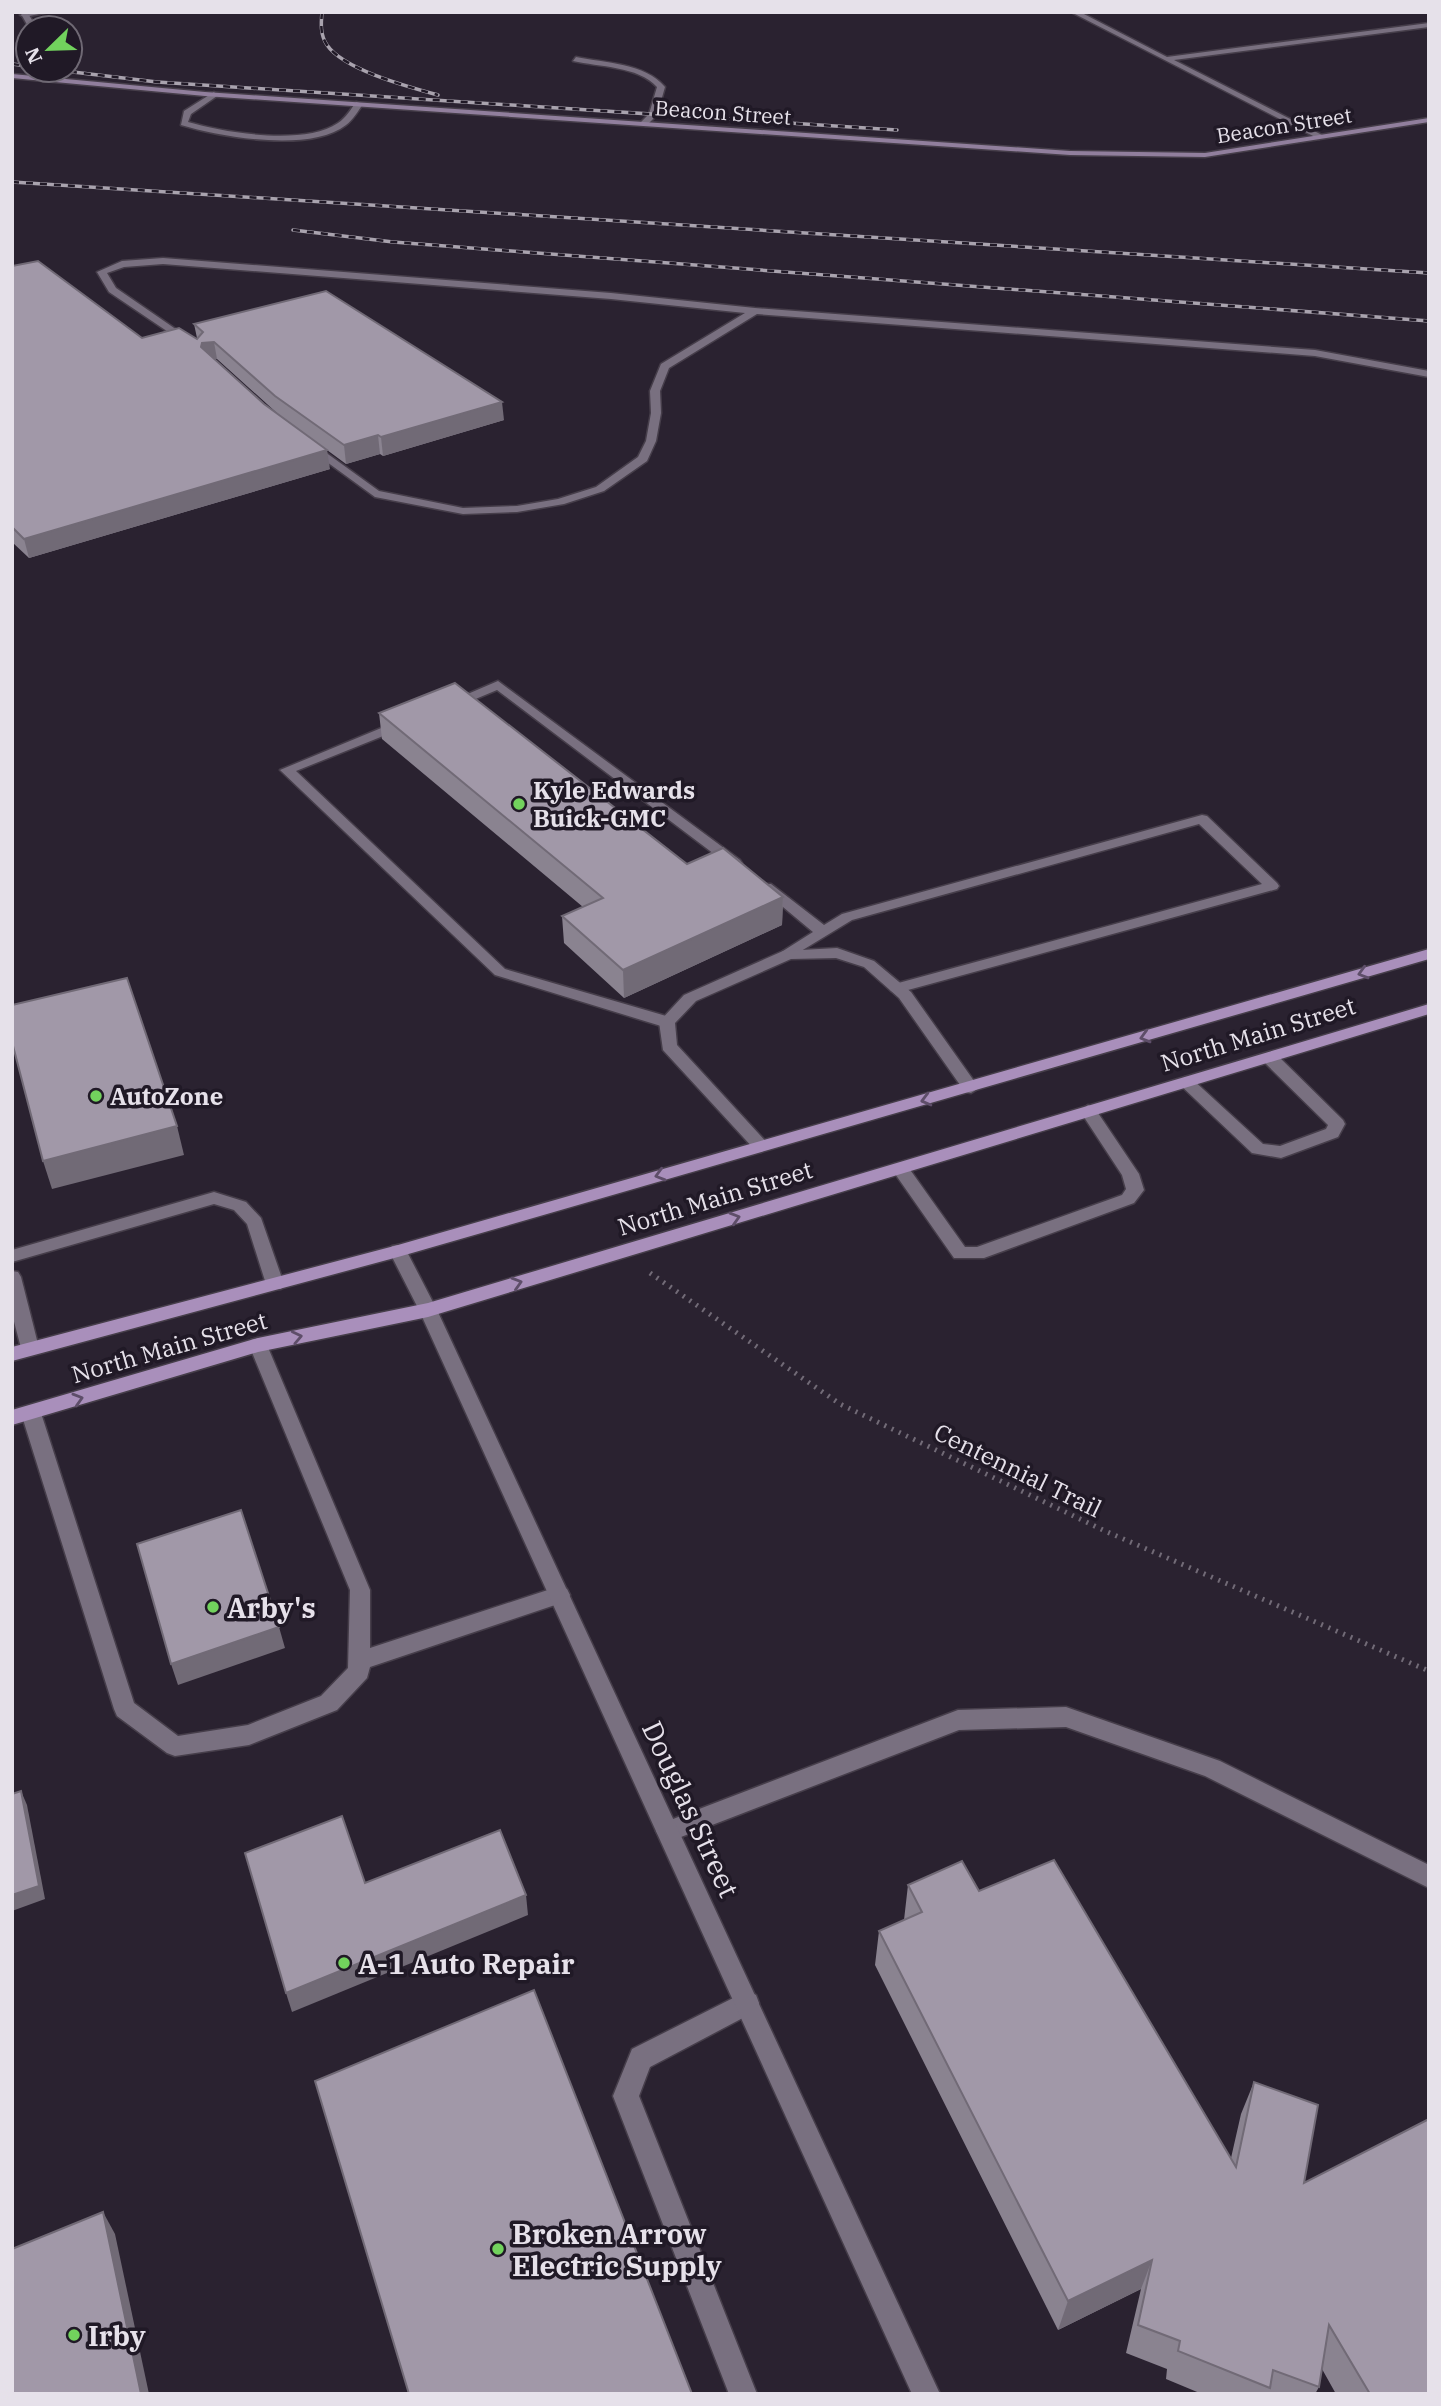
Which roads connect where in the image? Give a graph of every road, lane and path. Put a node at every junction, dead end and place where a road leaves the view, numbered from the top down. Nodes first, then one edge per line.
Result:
1 (46, 12) edge
2 (1074, 12) edge
3 (23, 13) edge
4 (1429, 25) edge
5 (576, 59) dead end
6 (1167, 59) junction
7 (84, 82) edge
8 (214, 94) junction
9 (359, 104) junction
10 (1429, 120) edge
11 (643, 124) junction
12 (1319, 137) junction
13 (755, 311) junction
14 (199, 351) edge
15 (1429, 374) edge
16 (303, 441) edge
17 (437, 709) edge
18 (413, 719) edge
19 (823, 932) junction
20 (789, 954) junction
21 (1429, 954) edge
22 (897, 988) junction
23 (1429, 1009) edge
24 (667, 1022) junction
25 (1269, 1057) junction
26 (1185, 1082) junction
27 (971, 1088) junction
28 (1088, 1111) junction
29 (761, 1146) junction
30 (900, 1168) junction
31 (398, 1251) junction
32 (618, 1253) junction
33 (12, 1256) edge
34 (12, 1278) edge
35 (275, 1284) junction
36 (428, 1310) junction
37 (258, 1345) junction
38 (21, 1351) edge
39 (22, 1416) edge
40 (560, 1595) junction
41 (359, 1661) junction
42 (1429, 1671) edge
43 (668, 1831) junction
44 (1429, 1877) edge
45 (747, 2003) junction
46 (743, 2394) edge
47 (926, 2394) edge

1 - 3 street
2 - 6 street
4 - 6 street
5 - 11 street
6 - 12 street
7 - 8 street, Beacon Street
8 - 9 street, Beacon Street
8 - 9 street
9 - 11 street, Beacon Street
10 - 12 street, Beacon Street
11 - 12 street, Beacon Street
13 - 14 street
13 - 15 street
13 - 16 street
17 - 19 street
18 - 24 street
19 - 20 street
19 - 22 street
20 - 22 street
20 - 24 street
21 -> 27 main road, North Main Street
22 - 27 street
23 - 25 main road, North Main Street
24 - 29 street
25 - 26 main road, North Main Street
25 - 26 street
26 - 28 main road, North Main Street
27 -> 29 main road, North Main Street
28 - 30 main road, North Main Street
28 - 30 street
29 -> 31 main road, North Main Street
32 -> 30 main road, North Main Street
31 - 35 main road, North Main Street
31 - 36 street, Douglas Street
36 -> 32 main road, North Main Street
32 - 42 path, Centennial Trail
33 - 35 street
34 - 38 street
35 - 38 main road, North Main Street
37 -> 36 main road, North Main Street
36 - 40 street, Douglas Street
39 -> 37 main road, North Main Street
37 - 41 street
39 - 41 street
40 - 41 street
40 - 43 street, Douglas Street
43 - 44 street
43 - 45 street, Douglas Street
45 - 46 street
45 - 47 street, Douglas Street

